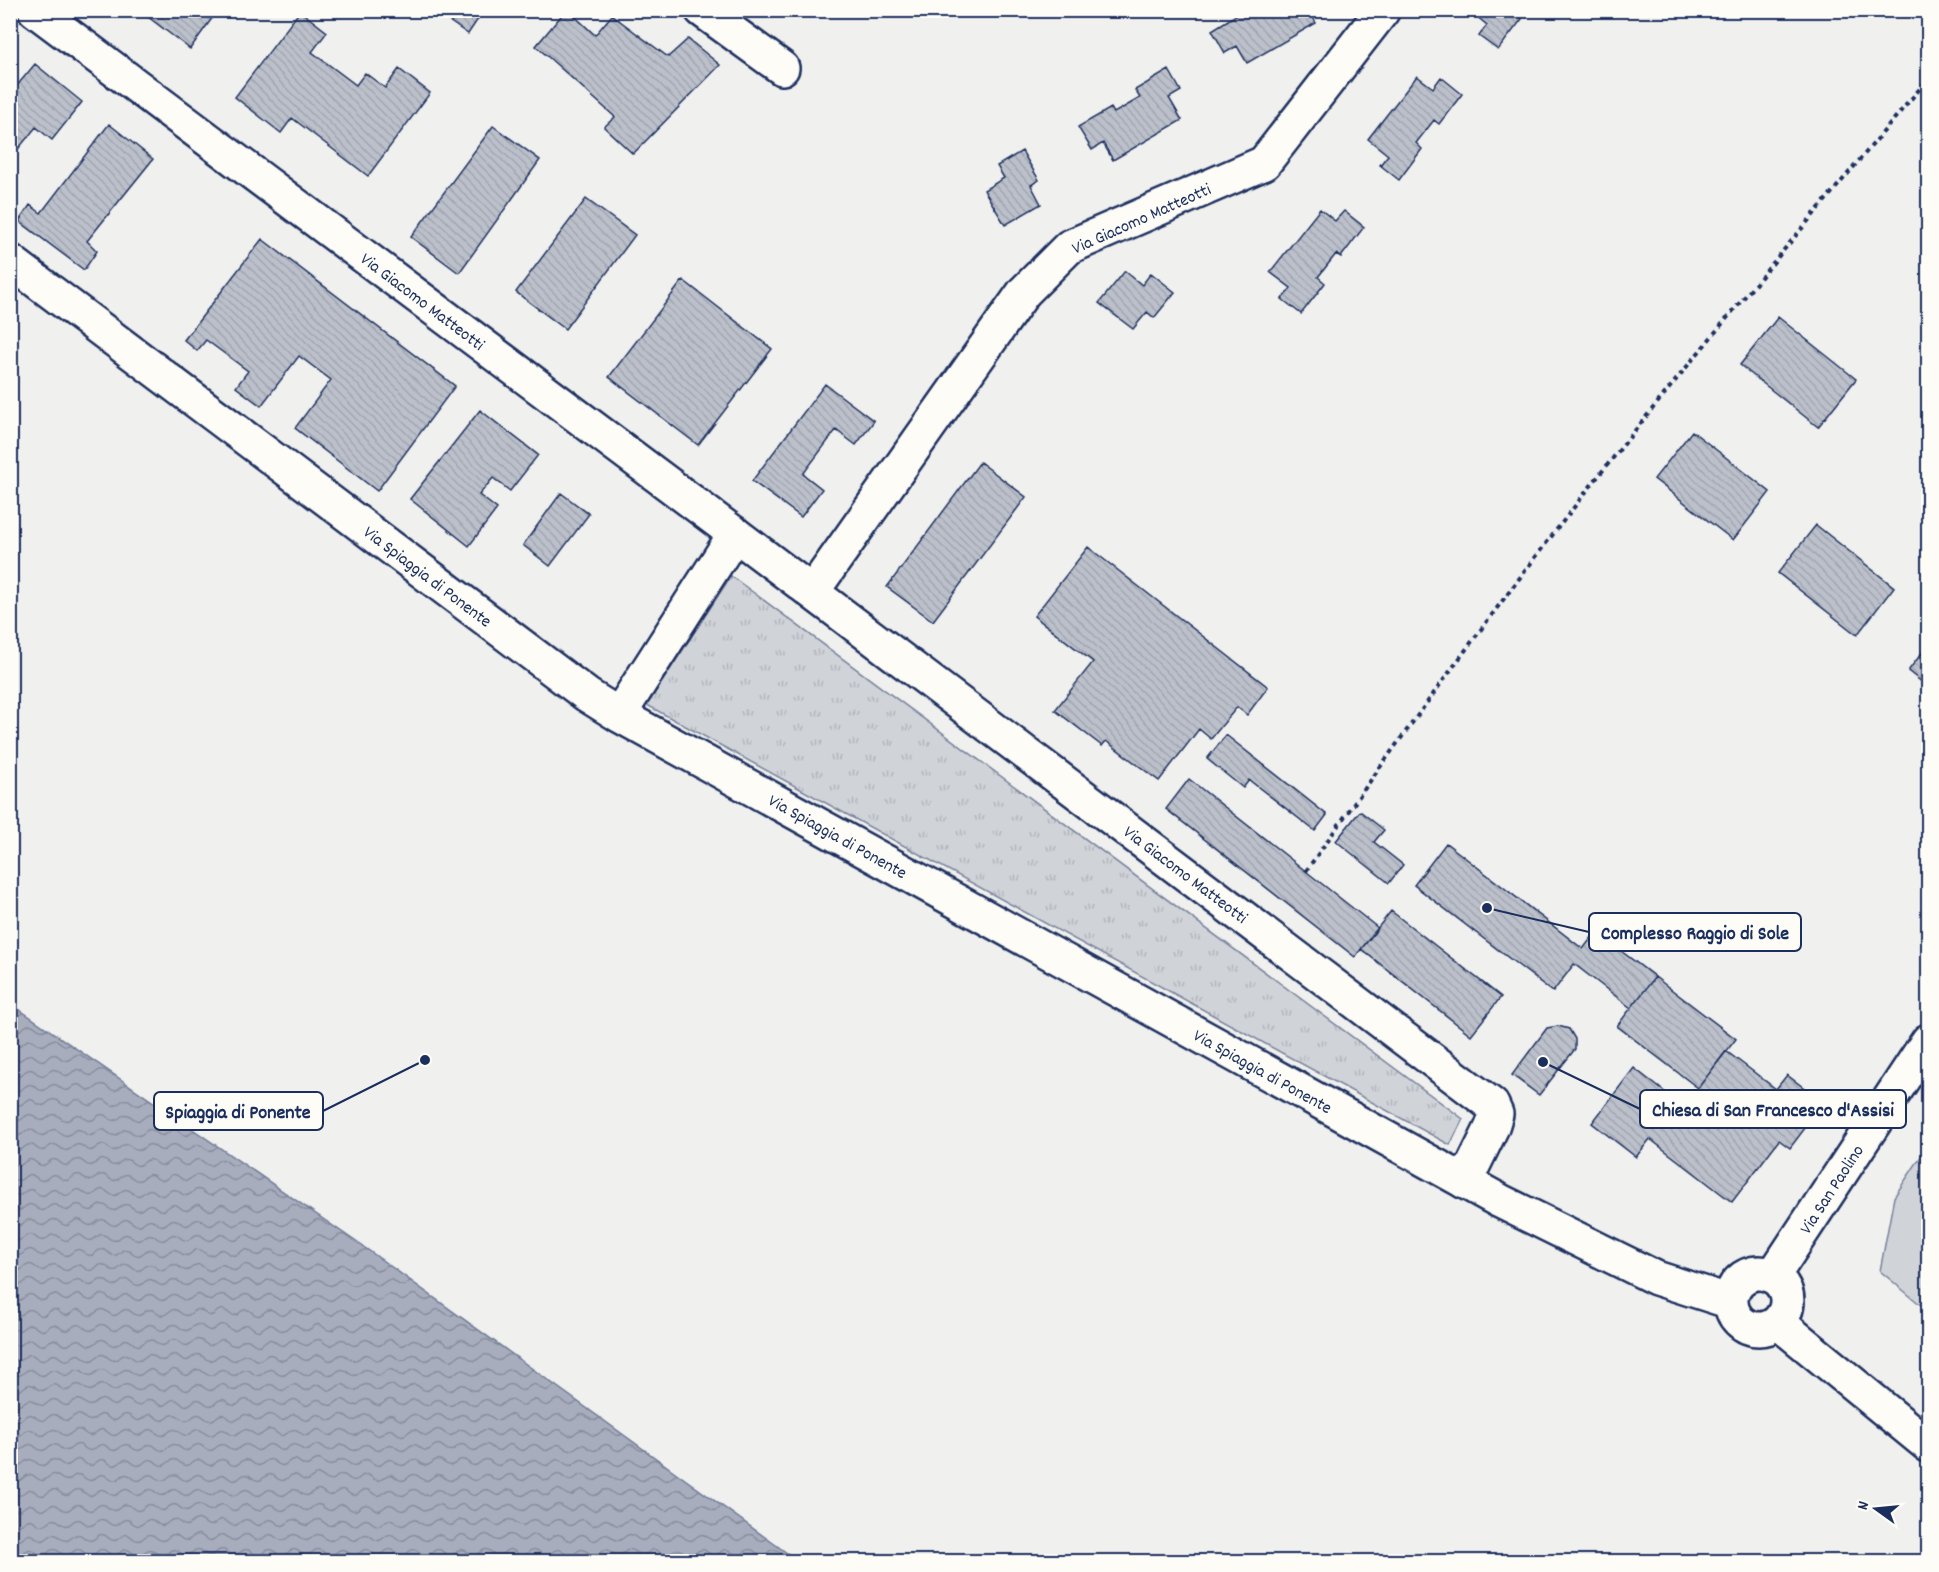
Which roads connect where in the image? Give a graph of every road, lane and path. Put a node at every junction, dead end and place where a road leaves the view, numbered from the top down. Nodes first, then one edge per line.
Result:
1 (35, 10) edge
2 (702, 10) edge
3 (1383, 10) edge
4 (782, 68) dead end
5 (1929, 79) edge
6 (10, 261) edge
7 (735, 534) junction
8 (812, 592) junction
9 (619, 715) junction
10 (1306, 871) dead end
11 (1929, 1041) edge
12 (1465, 1182) junction
13 (1773, 1276) junction
14 (1731, 1302) junction
15 (1779, 1323) junction
16 (1929, 1445) edge

1 - 7 street, Via Giacomo Matteotti
2 - 4 street
3 - 8 street, Via Giacomo Matteotti
5 - 10 path
6 - 9 street, Via Spiaggia di Ponente
7 - 8 street, Via Giacomo Matteotti
7 - 9 street
8 - 12 street, Via Giacomo Matteotti
9 - 12 street, Via Spiaggia di Ponente
11 - 13 street, Via San Paolino
12 - 14 street, Via Spiaggia di Ponente
13 - 14 street
13 - 15 street
14 - 15 street
15 - 16 street

